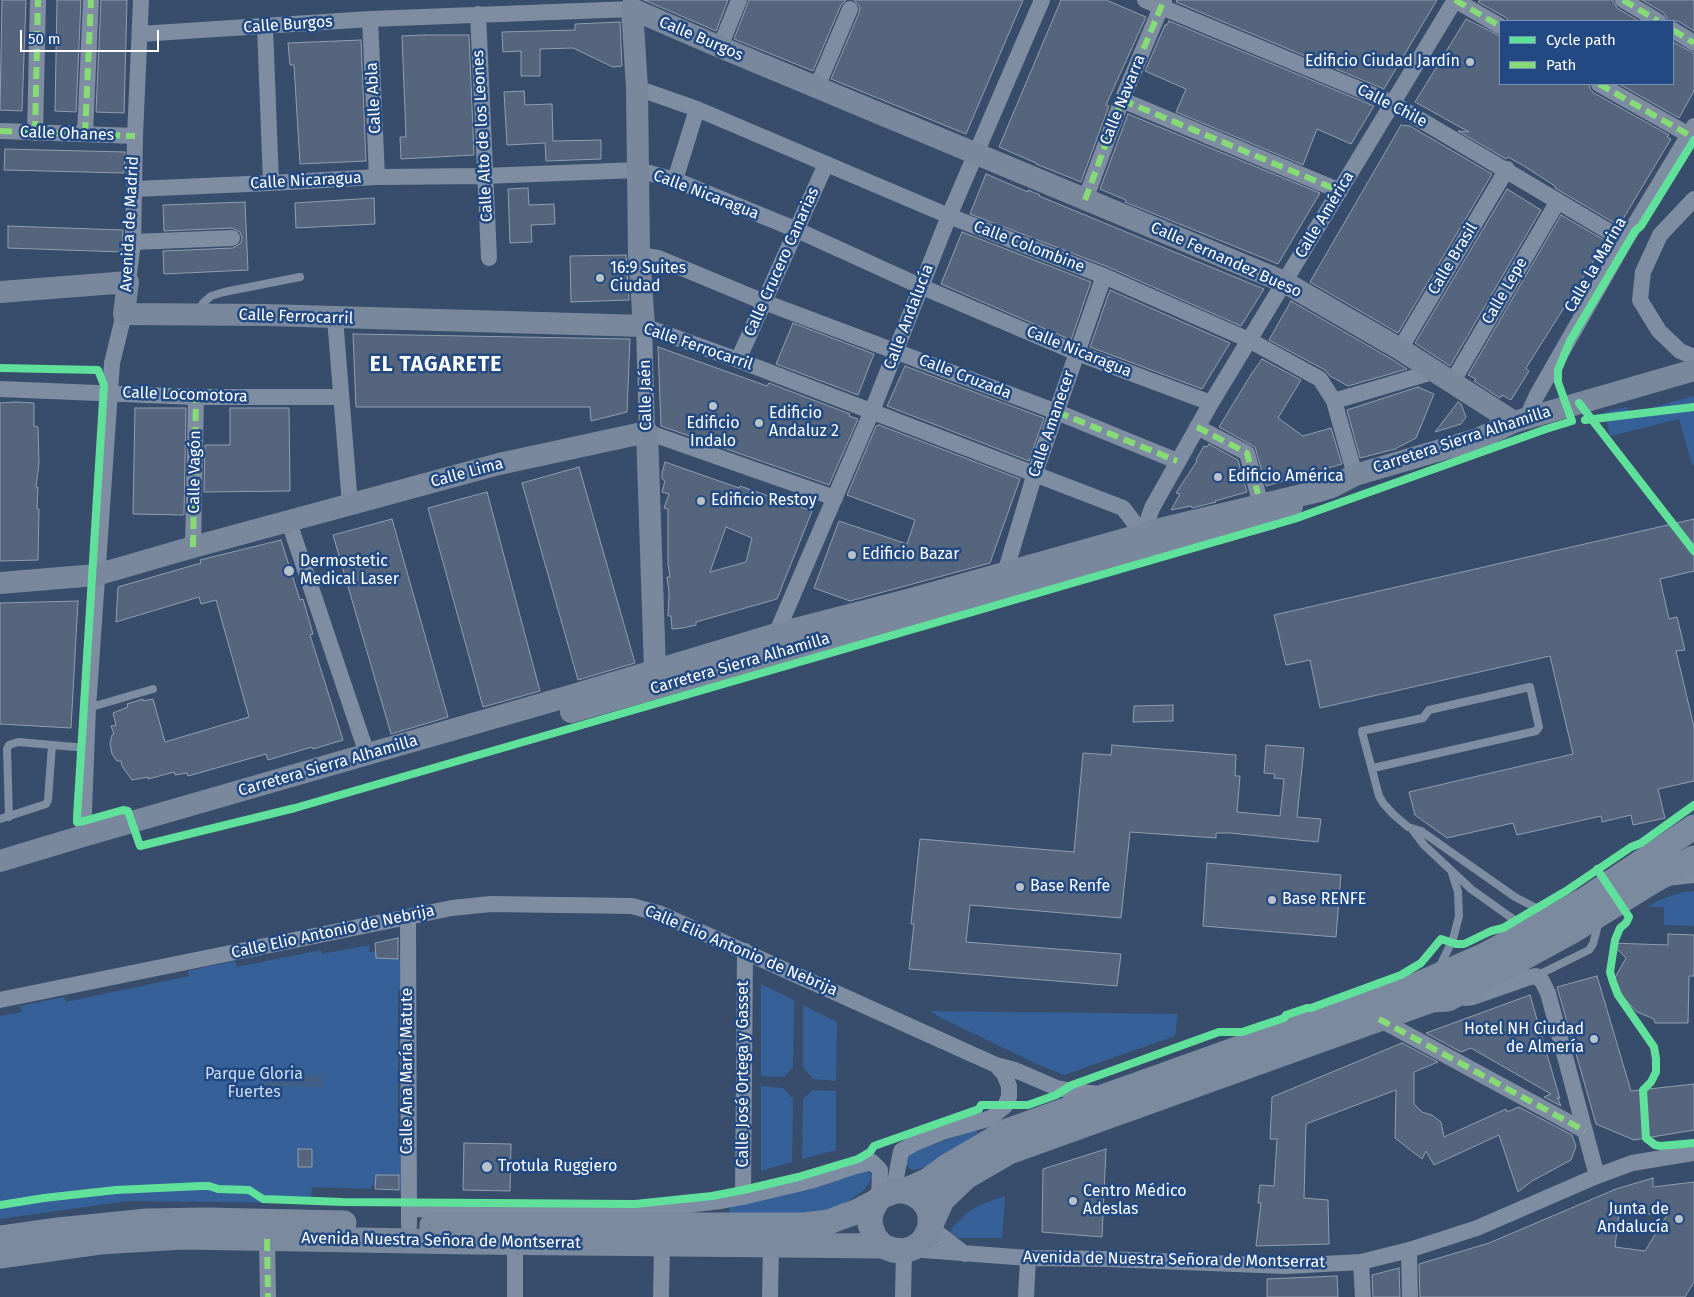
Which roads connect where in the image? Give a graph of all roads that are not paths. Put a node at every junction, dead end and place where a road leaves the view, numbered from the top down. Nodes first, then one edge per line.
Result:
1 (38, 0) edge
2 (91, 0) edge
3 (142, 0) edge
4 (739, 0) edge
5 (1042, 0) edge
6 (1145, 0) edge
7 (1455, 0) edge
8 (1623, 0) edge
9 (1162, 3) edge
10 (632, 4) edge
11 (850, 9) dead end
12 (478, 14) junction
13 (370, 19) junction
14 (1656, 20) edge
15 (1499, 25) edge
16 (265, 26) junction
17 (1674, 31) edge
18 (140, 34) junction
19 (1694, 43) edge
20 (720, 47) junction
21 (1601, 85) edge
22 (818, 87) junction
23 (637, 88) junction
24 (1122, 100) junction
25 (1392, 103) junction
26 (697, 109) junction
27 (1691, 131) edge
28 (0, 132) edge
29 (36, 133) junction
30 (85, 134) junction
31 (135, 136) junction
32 (976, 153) junction
33 (826, 164) junction
34 (638, 170) junction
35 (1507, 170) junction
36 (484, 176) junction
37 (378, 177) junction
38 (675, 180) junction
39 (271, 183) junction
40 (135, 189) junction
41 (1340, 191) junction
42 (1694, 199) edge
43 (1085, 200) junction
44 (1558, 201) junction
45 (948, 216) junction
46 (797, 230) junction
47 (232, 238) dead end
48 (1625, 241) junction
49 (133, 242) junction
50 (639, 255) junction
51 (489, 258) dead end
52 (1104, 276) junction
53 (300, 277) dead end
54 (128, 282) junction
55 (1284, 282) junction
56 (920, 286) junction
57 (0, 292) edge
58 (764, 302) junction
59 (124, 314) junction
60 (198, 315) junction
61 (335, 318) junction
62 (644, 326) junction
63 (1249, 340) junction
64 (1400, 349) junction
65 (896, 350) junction
66 (1077, 352) junction
67 (1694, 357) edge
68 (738, 360) junction
69 (1694, 370) edge
70 (1445, 376) junction
71 (0, 389) edge
72 (110, 393) junction
73 (196, 397) junction
74 (340, 398) junction
75 (1334, 401) junction
76 (1211, 403) junction
77 (872, 411) junction
78 (1057, 412) junction
79 (1520, 421) junction
80 (1197, 427) junction
81 (647, 432) junction
82 (1177, 461) junction
83 (1035, 473) junction
84 (1355, 475) junction
85 (1319, 491) junction
86 (1258, 494) dead end
87 (835, 498) junction
88 (350, 505) junction
89 (289, 522) junction
90 (1143, 534) junction
91 (193, 547) junction
92 (1005, 573) junction
93 (96, 575) junction
94 (1041, 581) junction
95 (0, 583) edge
96 (923, 613) junction
97 (800, 628) junction
98 (776, 634) junction
99 (655, 670) junction
100 (154, 688) dead end
101 (88, 708) junction
102 (558, 716) junction
103 (52, 745) junction
104 (87, 748) junction
105 (367, 754) junction
106 (1373, 768) junction
107 (9, 816) junction
108 (0, 819) edge
109 (1694, 827) edge
110 (1412, 829) junction
111 (83, 836) junction
112 (1694, 858) edge
113 (0, 861) edge
114 (1450, 869) junction
115 (0, 875) edge
116 (1694, 875) edge
117 (1655, 880) junction
118 (1564, 911) junction
119 (1601, 913) junction
120 (408, 917) junction
121 (1540, 937) junction
122 (745, 951) junction
123 (1536, 976) junction
124 (1432, 978) junction
125 (1448, 999) junction
126 (0, 1000) edge
127 (1379, 1019) junction
128 (996, 1065) junction
129 (1111, 1094) junction
130 (997, 1126) junction
131 (1585, 1131) junction
132 (1694, 1153) edge
133 (1597, 1176) junction
134 (889, 1195) junction
135 (743, 1197) junction
136 (409, 1217) junction
137 (930, 1226) junction
138 (0, 1238) edge
139 (267, 1239) junction
140 (515, 1243) junction
141 (662, 1243) junction
142 (771, 1245) junction
143 (899, 1249) junction
144 (1409, 1250) junction
145 (966, 1254) junction
146 (0, 1256) edge
147 (1028, 1258) junction
148 (1361, 1262) junction
149 (268, 1297) edge
150 (515, 1297) edge
151 (661, 1297) edge
152 (770, 1297) edge
153 (903, 1297) edge
154 (1026, 1297) edge
155 (1363, 1297) edge
156 (1410, 1297) edge

1 - 29 street
2 - 30 street
3 - 18 street, Avenida de Madrid
4 - 20 street
5 - 32 street, Calle Andalucía
6 - 9 street, Calle Chile
7 - 15 street
7 - 25 street, Calle América
8 - 14 street
9 - 24 street, Calle Navarra
9 - 25 street, Calle Chile
10 - 12 street, Calle Burgos
10 - 20 main road, Calle Burgos
10 - 23 main road, Calle Jaén
11 - 22 street
12 - 13 street, Calle Burgos
12 - 36 street, Calle Alto de los Leones
13 - 16 street, Calle Burgos
13 - 37 street, Calle Abla
16 - 18 street, Calle Burgos
16 - 39 street
17 - 19 street
18 - 31 street, Avenida de Madrid
20 - 22 main road, Calle Burgos
21 - 27 street
22 - 32 main road, Calle Burgos
23 - 26 street, Calle Colombine
23 - 34 main road, Calle Jaén
24 - 41 street
24 - 43 street, Calle Navarra
25 - 35 street, Calle Chile
25 - 41 street, Calle América
26 - 33 street, Calle Colombine
26 - 38 street
27 - 48 street, Calle la Marina
28 - 29 street, Calle Ohanes
29 - 30 street, Calle Ohanes
30 - 31 street, Calle Ohanes
31 - 40 street, Avenida de Madrid
32 - 43 main road, Calle Fernandez Bueso
32 - 45 street, Calle Andalucía
33 - 45 street, Calle Colombine
33 - 46 street, Calle Crucero Canarias
34 - 36 street, Calle Nicaragua
34 - 38 street, Calle Nicaragua
34 - 50 main road, Calle Jaén
35 - 44 street, Calle Chile
35 - 64 street, Calle Brasil
36 - 37 street, Calle Nicaragua
36 - 51 street, Calle Alto de los Leones
37 - 39 street, Calle Nicaragua
38 - 46 street, Calle Nicaragua
39 - 40 street, Calle Nicaragua
40 - 49 street, Avenida de Madrid
41 - 55 street, Calle América
42 - 67 street
43 - 55 main road, Calle Fernandez Bueso
44 - 48 street, Calle Chile
44 - 70 street, Calle Lepe
45 - 52 street, Calle Colombine
45 - 56 street, Calle Andalucía
46 - 56 street, Calle Nicaragua
46 - 58 street, Calle Crucero Canarias
47 - 49 street
48 - 79 street, Calle la Marina
49 - 54 street, Avenida de Madrid
50 - 58 street, Calle Cruzada
50 - 62 main road, Calle Jaén
52 - 63 street, Calle Colombine
52 - 66 street, Calle Amanecer
53 - 60 lane
54 - 57 main road
54 - 59 main road, Avenida de Madrid
55 - 63 street, Calle América
55 - 64 main road, Calle Fernandez Bueso
56 - 65 street, Calle Andalucía
56 - 66 street, Calle Nicaragua
58 - 65 street, Calle Cruzada
58 - 68 street, Calle Crucero Canarias
59 - 60 main road, Calle Ferrocarril
59 - 72 street, Avenida de Madrid
60 - 61 main road, Calle Ferrocarril
61 - 62 main road, Calle Ferrocarril
61 - 74 street
62 - 68 street, Calle Ferrocarril
62 - 81 street, Calle Jaén
63 - 75 street, Calle Colombine
63 - 76 street, Calle América
64 - 70 main road, Calle Fernandez Bueso
65 - 77 street, Calle Andalucía
65 - 78 street, Calle Cruzada
66 - 76 street, Calle Nicaragua
66 - 78 street, Calle Amanecer
68 - 77 street, Calle Ferrocarril
69 - 79 main road, Carretera Sierra Alhamilla
70 - 75 street
70 - 79 main road, Calle Fernandez Bueso
71 - 72 street, Calle Locomotora
72 - 73 street, Calle Locomotora
72 - 93 street, Avenida de Madrid
73 - 74 street, Calle Locomotora
73 - 91 street, Calle Vagón
74 - 88 street
75 - 84 street, Calle Colombine
76 - 80 street, Calle América
77 - 83 street, Calle Ferrocarril
77 - 87 street, Calle Andalucía
78 - 82 street, Calle Cruzada
78 - 83 street, Calle Amanecer
79 - 84 main road, Carretera Sierra Alhamilla
80 - 82 street, Calle América
80 - 86 street
81 - 87 street
81 - 88 main road, Calle Lima
81 - 99 main road, Calle Jaén
82 - 90 street, Calle América
83 - 90 street, Calle Ferrocarril
83 - 92 street, Calle Amanecer
84 - 85 main road, Carretera Sierra Alhamilla
85 - 90 main road, Carretera Sierra Alhamilla
85 - 94 main road, Carretera Sierra Alhamilla
87 - 98 street, Calle Andalucía
88 - 89 main road, Calle Lima
89 - 91 main road, Calle Lima
89 - 105 street
90 - 92 main road, Carretera Sierra Alhamilla
90 - 94 main road, Carretera Sierra Alhamilla
91 - 93 main road, Calle Lima
92 - 97 main road, Carretera Sierra Alhamilla
93 - 95 main road, Calle Lima
93 - 101 street, Avenida de Madrid
94 - 96 main road, Carretera Sierra Alhamilla
96 - 97 main road, Carretera Sierra Alhamilla
96 - 102 main road, Carretera Sierra Alhamilla
97 - 98 main road, Carretera Sierra Alhamilla
98 - 99 main road, Carretera Sierra Alhamilla
99 - 102 main road, Carretera Sierra Alhamilla
99 - 105 main road, Carretera Sierra Alhamilla
100 - 101 lane
101 - 104 street, Avenida de Madrid
102 - 115 main road, Carretera Sierra Alhamilla
103 - 104 lane
103 - 107 lane
103 - 107 lane
104 - 111 street, Avenida de Madrid
105 - 111 main road, Carretera Sierra Alhamilla
106 - 106 lane
106 - 110 lane
107 - 108 lane
109 - 118 main road
110 - 114 lane
110 - 118 lane
111 - 113 main road, Carretera Sierra Alhamilla
112 - 117 main road
114 - 121 lane
114 - 124 lane
116 - 117 street
117 - 119 main road
118 - 121 main road
119 - 121 main road
119 - 123 lane
120 - 122 street, Calle Elio Antonio de Nebrija
120 - 126 street, Calle Elio Antonio de Nebrija
120 - 136 street, Calle Ana María Matute
121 - 124 main road, Avenida Nuestra Señora de Montserrat
121 - 125 main road
122 - 128 street, Calle Elio Antonio de Nebrija
122 - 135 street, Calle José Ortega y Gasset
123 - 125 street
123 - 131 street
124 - 129 main road, Avenida Nuestra Señora de Montserrat
125 - 127 main road
127 - 131 street
127 - 137 main road
128 - 129 street, Calle Elio Antonio de Nebrija
128 - 130 street
129 - 130 main road, Avenida Nuestra Señora de Montserrat
130 - 134 main road, Avenida Nuestra Señora de Montserrat
130 - 134 street
131 - 133 street
132 - 133 street, Avenida de Nuestra Señora de Montserrat
133 - 144 street, Avenida de Nuestra Señora de Montserrat
134 - 135 street, Avenida Nuestra Señora de Montserrat
134 - 136 main road, Avenida Nuestra Señora de Montserrat
134 - 137 main road
134 - 143 main road
135 - 136 street, Avenida Nuestra Señora de Montserrat
136 - 138 main road, Avenida Nuestra Señora de Montserrat
137 - 143 main road
137 - 145 street
139 - 140 main road, Avenida Nuestra Señora de Montserrat
139 - 146 main road, Avenida Nuestra Señora de Montserrat
139 - 149 street
140 - 141 main road, Avenida Nuestra Señora de Montserrat
140 - 150 street
141 - 142 main road, Avenida Nuestra Señora de Montserrat
141 - 151 street
142 - 143 main road, Avenida Nuestra Señora de Montserrat
142 - 152 street
143 - 145 street, Avenida de Nuestra Señora de Montserrat
143 - 153 street
144 - 148 street, Avenida de Nuestra Señora de Montserrat
144 - 156 street
145 - 147 street, Avenida de Nuestra Señora de Montserrat
147 - 148 street, Avenida de Nuestra Señora de Montserrat
147 - 154 street
148 - 155 street

